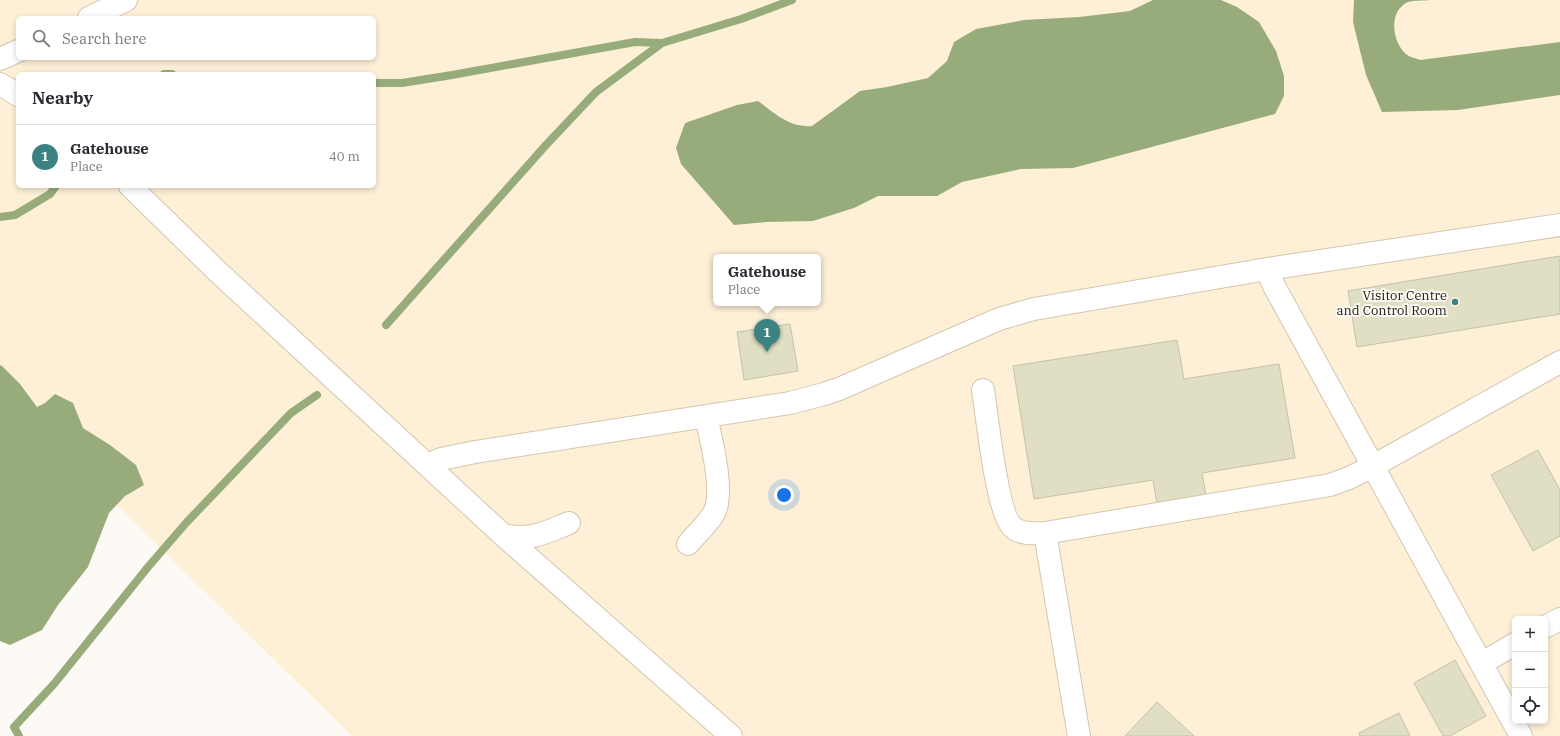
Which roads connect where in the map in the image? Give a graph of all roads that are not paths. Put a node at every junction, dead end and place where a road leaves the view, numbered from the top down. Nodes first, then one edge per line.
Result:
1 (126, 0) edge
2 (93, 16) edge
3 (16, 52) edge
4 (0, 59) edge
5 (0, 84) edge
6 (16, 94) edge
7 (132, 188) edge
8 (1560, 225) edge
9 (1267, 269) junction
10 (1560, 362) edge
11 (983, 390) dead end
12 (706, 416) junction
13 (427, 465) junction
14 (1373, 466) junction
15 (569, 523) dead end
16 (1045, 533) junction
17 (503, 535) junction
18 (688, 544) dead end
19 (1560, 619) edge
20 (1548, 625) edge
21 (1512, 646) edge
22 (1482, 663) junction
23 (731, 736) edge
24 (1079, 736) edge
25 (1522, 736) edge

1 - 2 lane
3 - 4 lane
5 - 6 lane
7 - 13 lane
8 - 9 lane
9 - 12 lane
9 - 14 lane
10 - 14 lane
11 - 16 lane
12 - 13 lane
12 - 18 lane
13 - 17 lane
14 - 16 lane
14 - 22 lane
15 - 17 lane
16 - 24 lane
17 - 23 lane
19 - 20 lane
21 - 22 lane
22 - 25 lane

